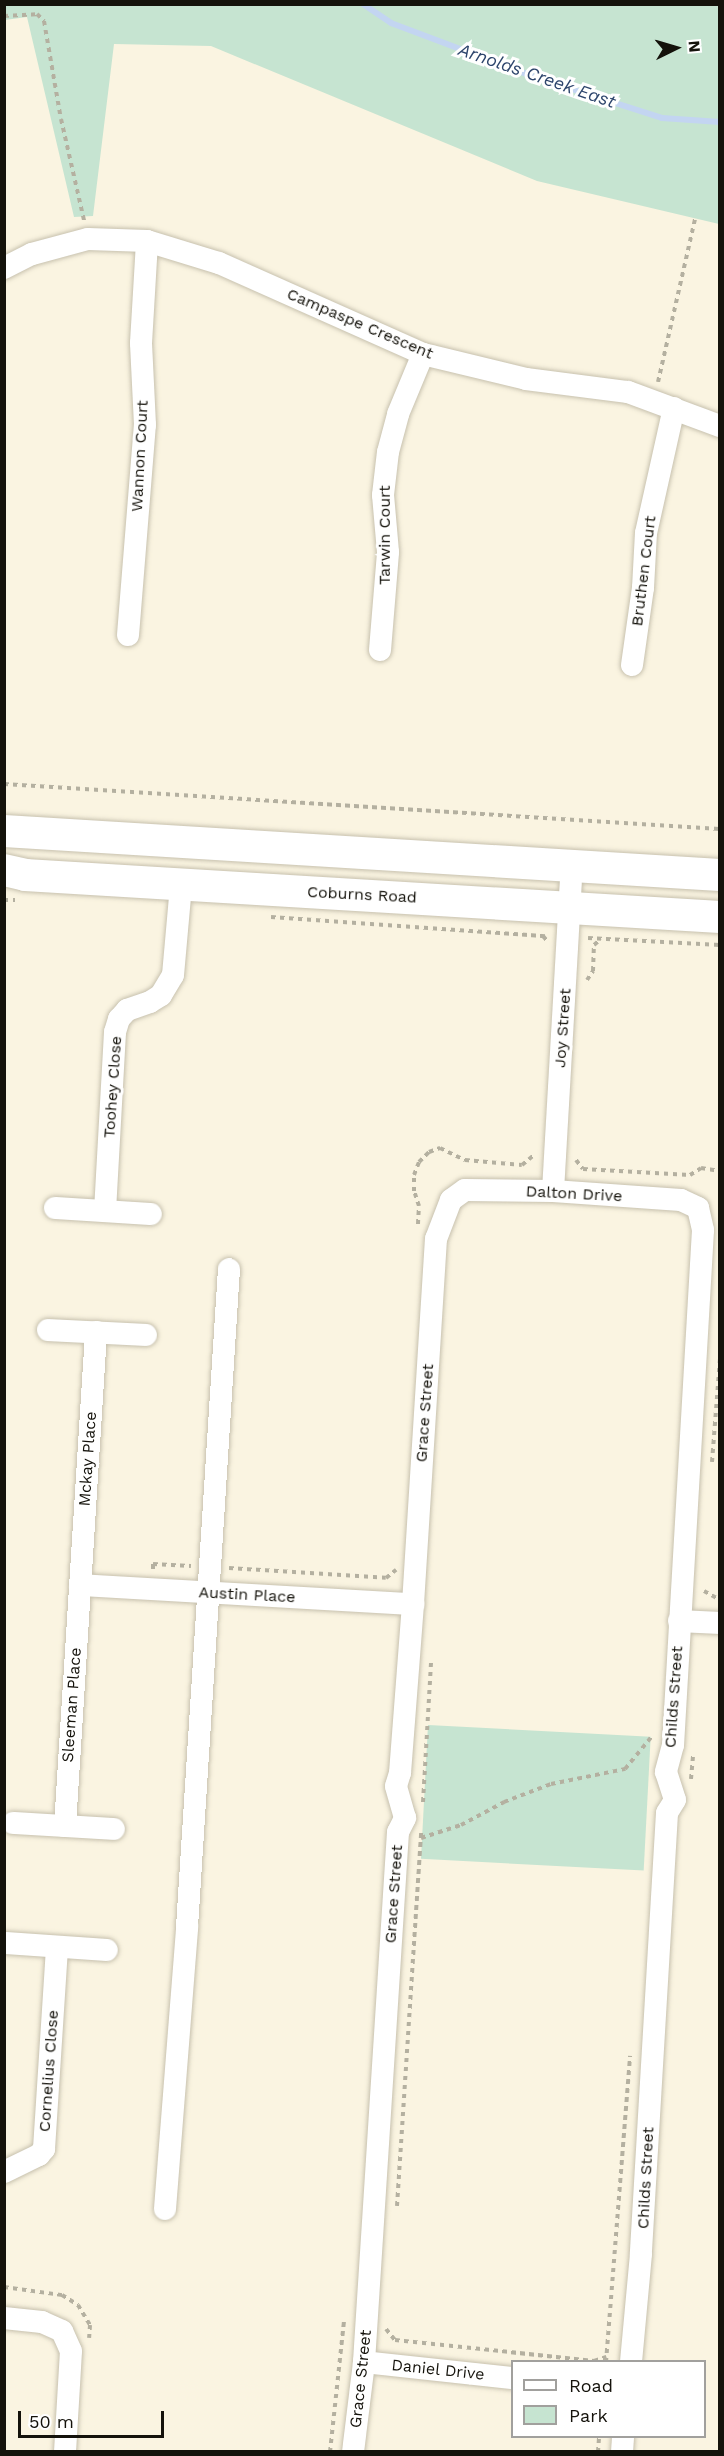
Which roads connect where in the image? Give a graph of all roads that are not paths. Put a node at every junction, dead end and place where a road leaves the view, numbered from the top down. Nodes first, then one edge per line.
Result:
1 (147, 241) junction
2 (4, 268) edge
3 (423, 354) junction
4 (664, 404) junction
5 (720, 426) edge
6 (128, 635) dead end
7 (380, 650) dead end
8 (632, 665) dead end
9 (4, 831) edge
10 (572, 865) junction
11 (4, 870) edge
12 (720, 875) edge
13 (181, 885) junction
14 (720, 917) edge
15 (570, 922) junction
16 (553, 1191) junction
17 (451, 1200) joint
18 (55, 1208) dead end
19 (698, 1208) joint
20 (105, 1211) junction
21 (151, 1214) dead end
22 (229, 1269) dead end
23 (48, 1330) dead end
24 (96, 1332) junction
25 (146, 1335) dead end
26 (80, 1585) junction
27 (210, 1593) junction
28 (413, 1604) junction
29 (679, 1621) junction
30 (720, 1623) edge
31 (12, 1823) dead end
32 (65, 1826) junction
33 (114, 1829) dead end
34 (6, 1943) edge
35 (57, 1947) junction
36 (107, 1950) dead end
37 (4, 2172) edge
38 (165, 2209) dead end
39 (4, 2318) edge
40 (631, 2360) edge
41 (373, 2363) junction
42 (511, 2378) edge
43 (65, 2451) edge
44 (353, 2451) edge

1 - 2 street, Campaspe Crescent
1 - 3 street, Campaspe Crescent
1 - 6 street, Wannon Court
3 - 4 street, Campaspe Crescent
3 - 7 street, Tarwin Court
4 - 5 street, Campaspe Crescent
4 - 8 street, Bruthen Court
9 - 10 street
10 - 12 street
10 - 15 street, Joy Street
11 - 13 street, Coburns Road
13 - 15 street, Coburns Road
13 - 20 street, Toohey Close
14 - 15 street, Coburns Road
15 - 16 street, Joy Street
16 - 17 street, Dalton Drive
16 - 19 street, Dalton Drive
17 - 28 street, Grace Street
18 - 20 street
19 - 29 street, Childs Street
20 - 21 street
22 - 27 street
23 - 24 street
24 - 25 street
24 - 26 street, Mckay Place
26 - 27 street, Austin Place
26 - 32 street, Sleeman Place
27 - 28 street, Austin Place
27 - 38 street
28 - 41 street, Grace Street
29 - 30 street
29 - 40 street, Childs Street
31 - 32 street
32 - 33 street
34 - 35 street
35 - 36 street
35 - 37 street, Cornelius Close
39 - 43 street
41 - 42 street, Daniel Drive
41 - 44 street, Grace Street

